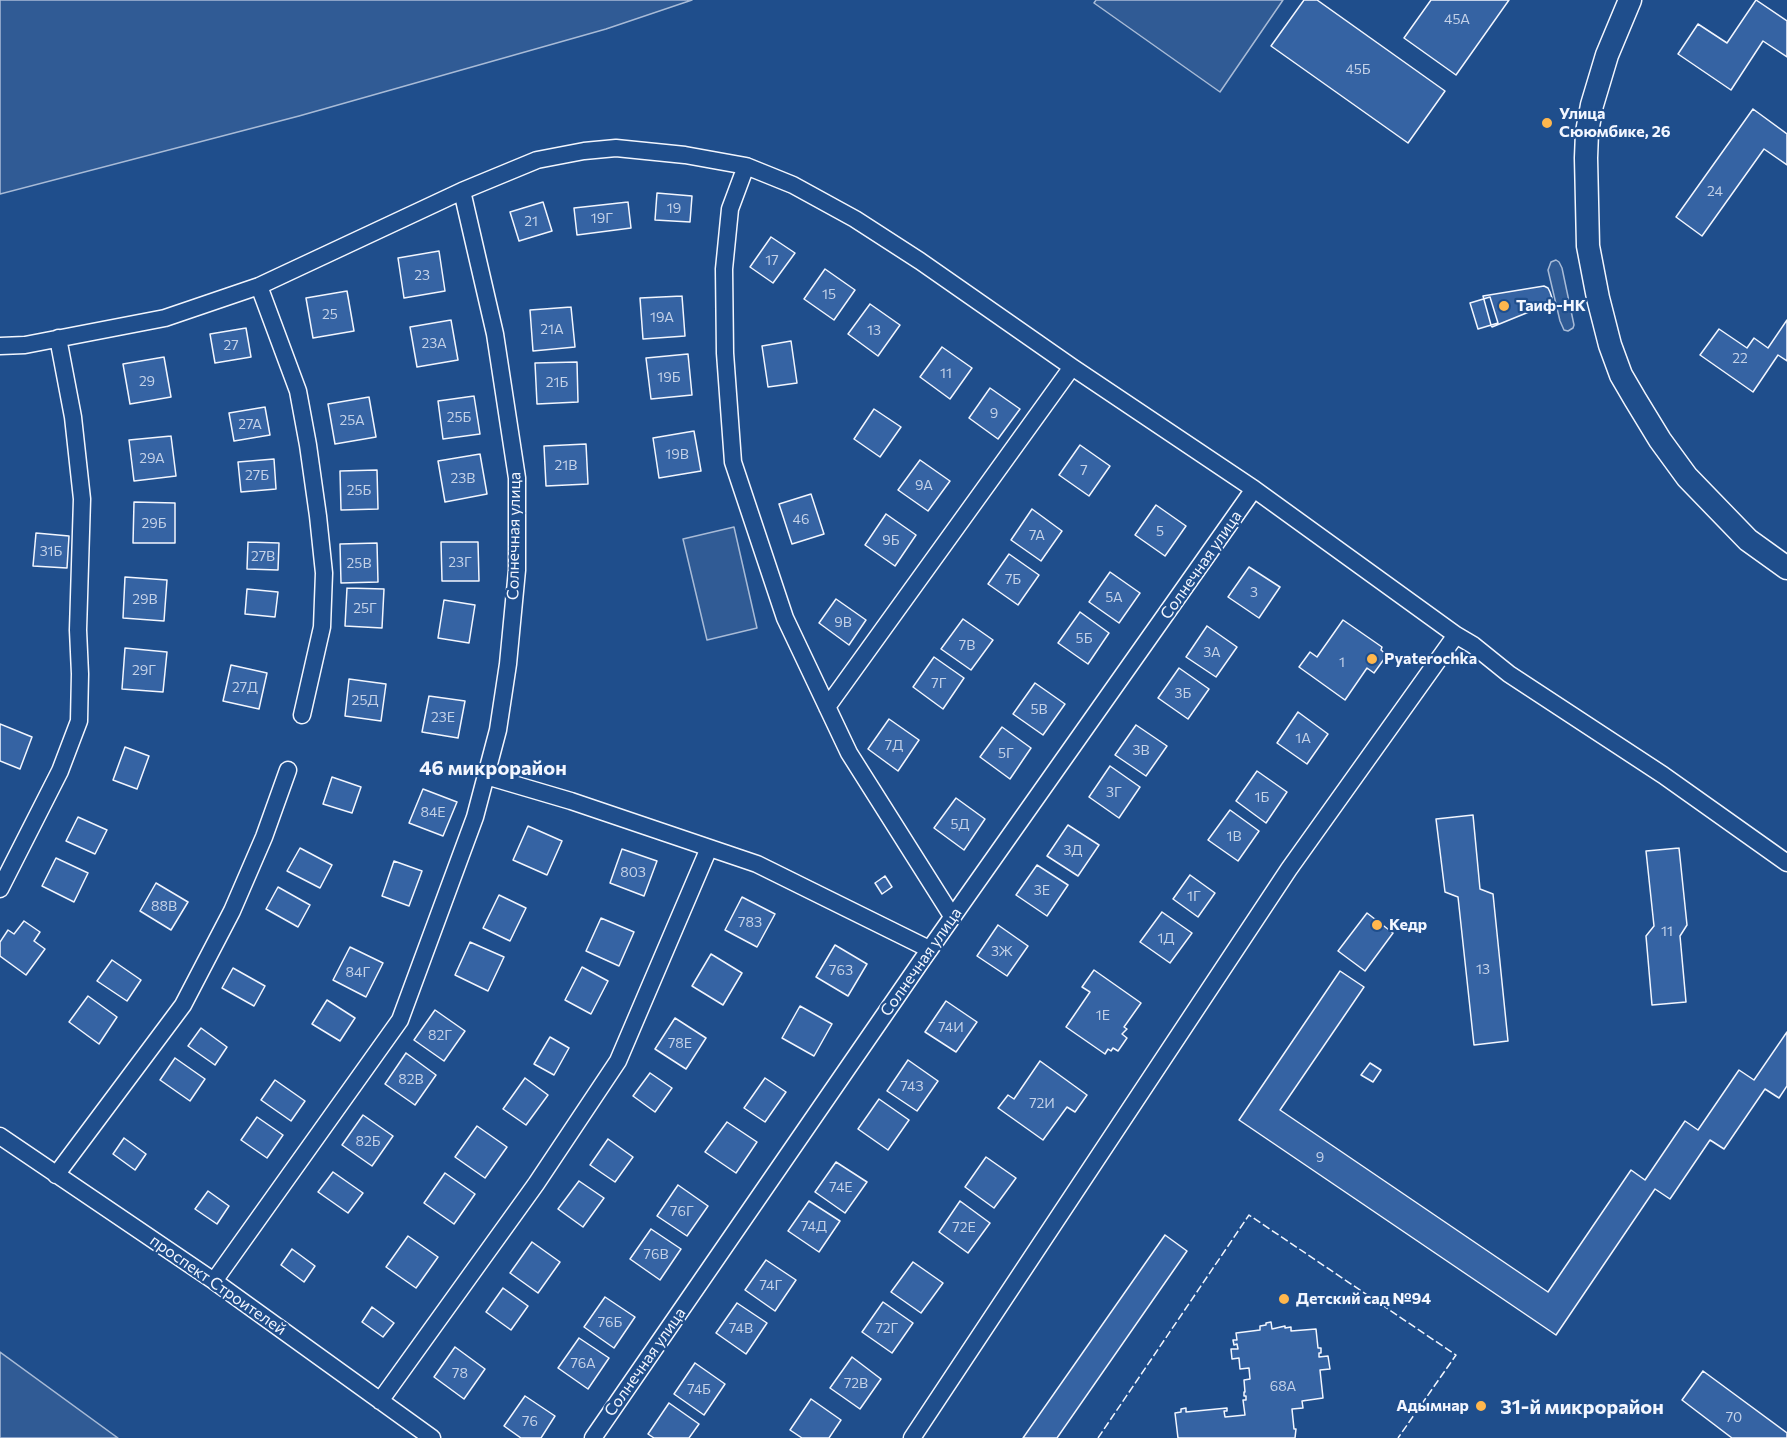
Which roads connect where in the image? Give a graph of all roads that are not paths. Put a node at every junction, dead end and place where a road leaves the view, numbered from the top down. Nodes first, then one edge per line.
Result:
1 (1630, 0) edge
2 (746, 166) junction
3 (462, 191) junction
4 (259, 286) junction
5 (58, 338) junction
6 (0, 346) edge
7 (1072, 367) junction
8 (1254, 489) junction
9 (1787, 568) edge
10 (1456, 635) junction
11 (827, 707) junction
12 (302, 715) dead end
13 (288, 770) dead end
14 (486, 776) junction
15 (709, 848) junction
16 (1787, 863) edge
17 (0, 889) edge
18 (952, 916) junction
19 (929, 949) junction
20 (0, 1136) edge
21 (56, 1175) junction
22 (214, 1281) junction
23 (380, 1401) junction
24 (432, 1438) edge
25 (593, 1438) edge
26 (912, 1438) edge

1 - 9 street
2 - 3 street
2 - 7 street
2 - 11 street
3 - 4 street
3 - 14 street, Солнечная улица
4 - 5 street
4 - 12 street
5 - 6 street
5 - 17 street
7 - 8 street
7 - 11 street
8 - 10 street
8 - 18 street, Солнечная улица
10 - 16 street
10 - 26 street
11 - 18 street
13 - 21 street
14 - 15 street
14 - 22 street, Солнечная улица
15 - 19 street
15 - 23 street
18 - 19 street, Солнечная улица
19 - 25 street, Солнечная улица
20 - 21 street, проспект Строителей
21 - 22 street, проспект Строителей
22 - 23 street, проспект Строителей
23 - 24 street, проспект Строителей

